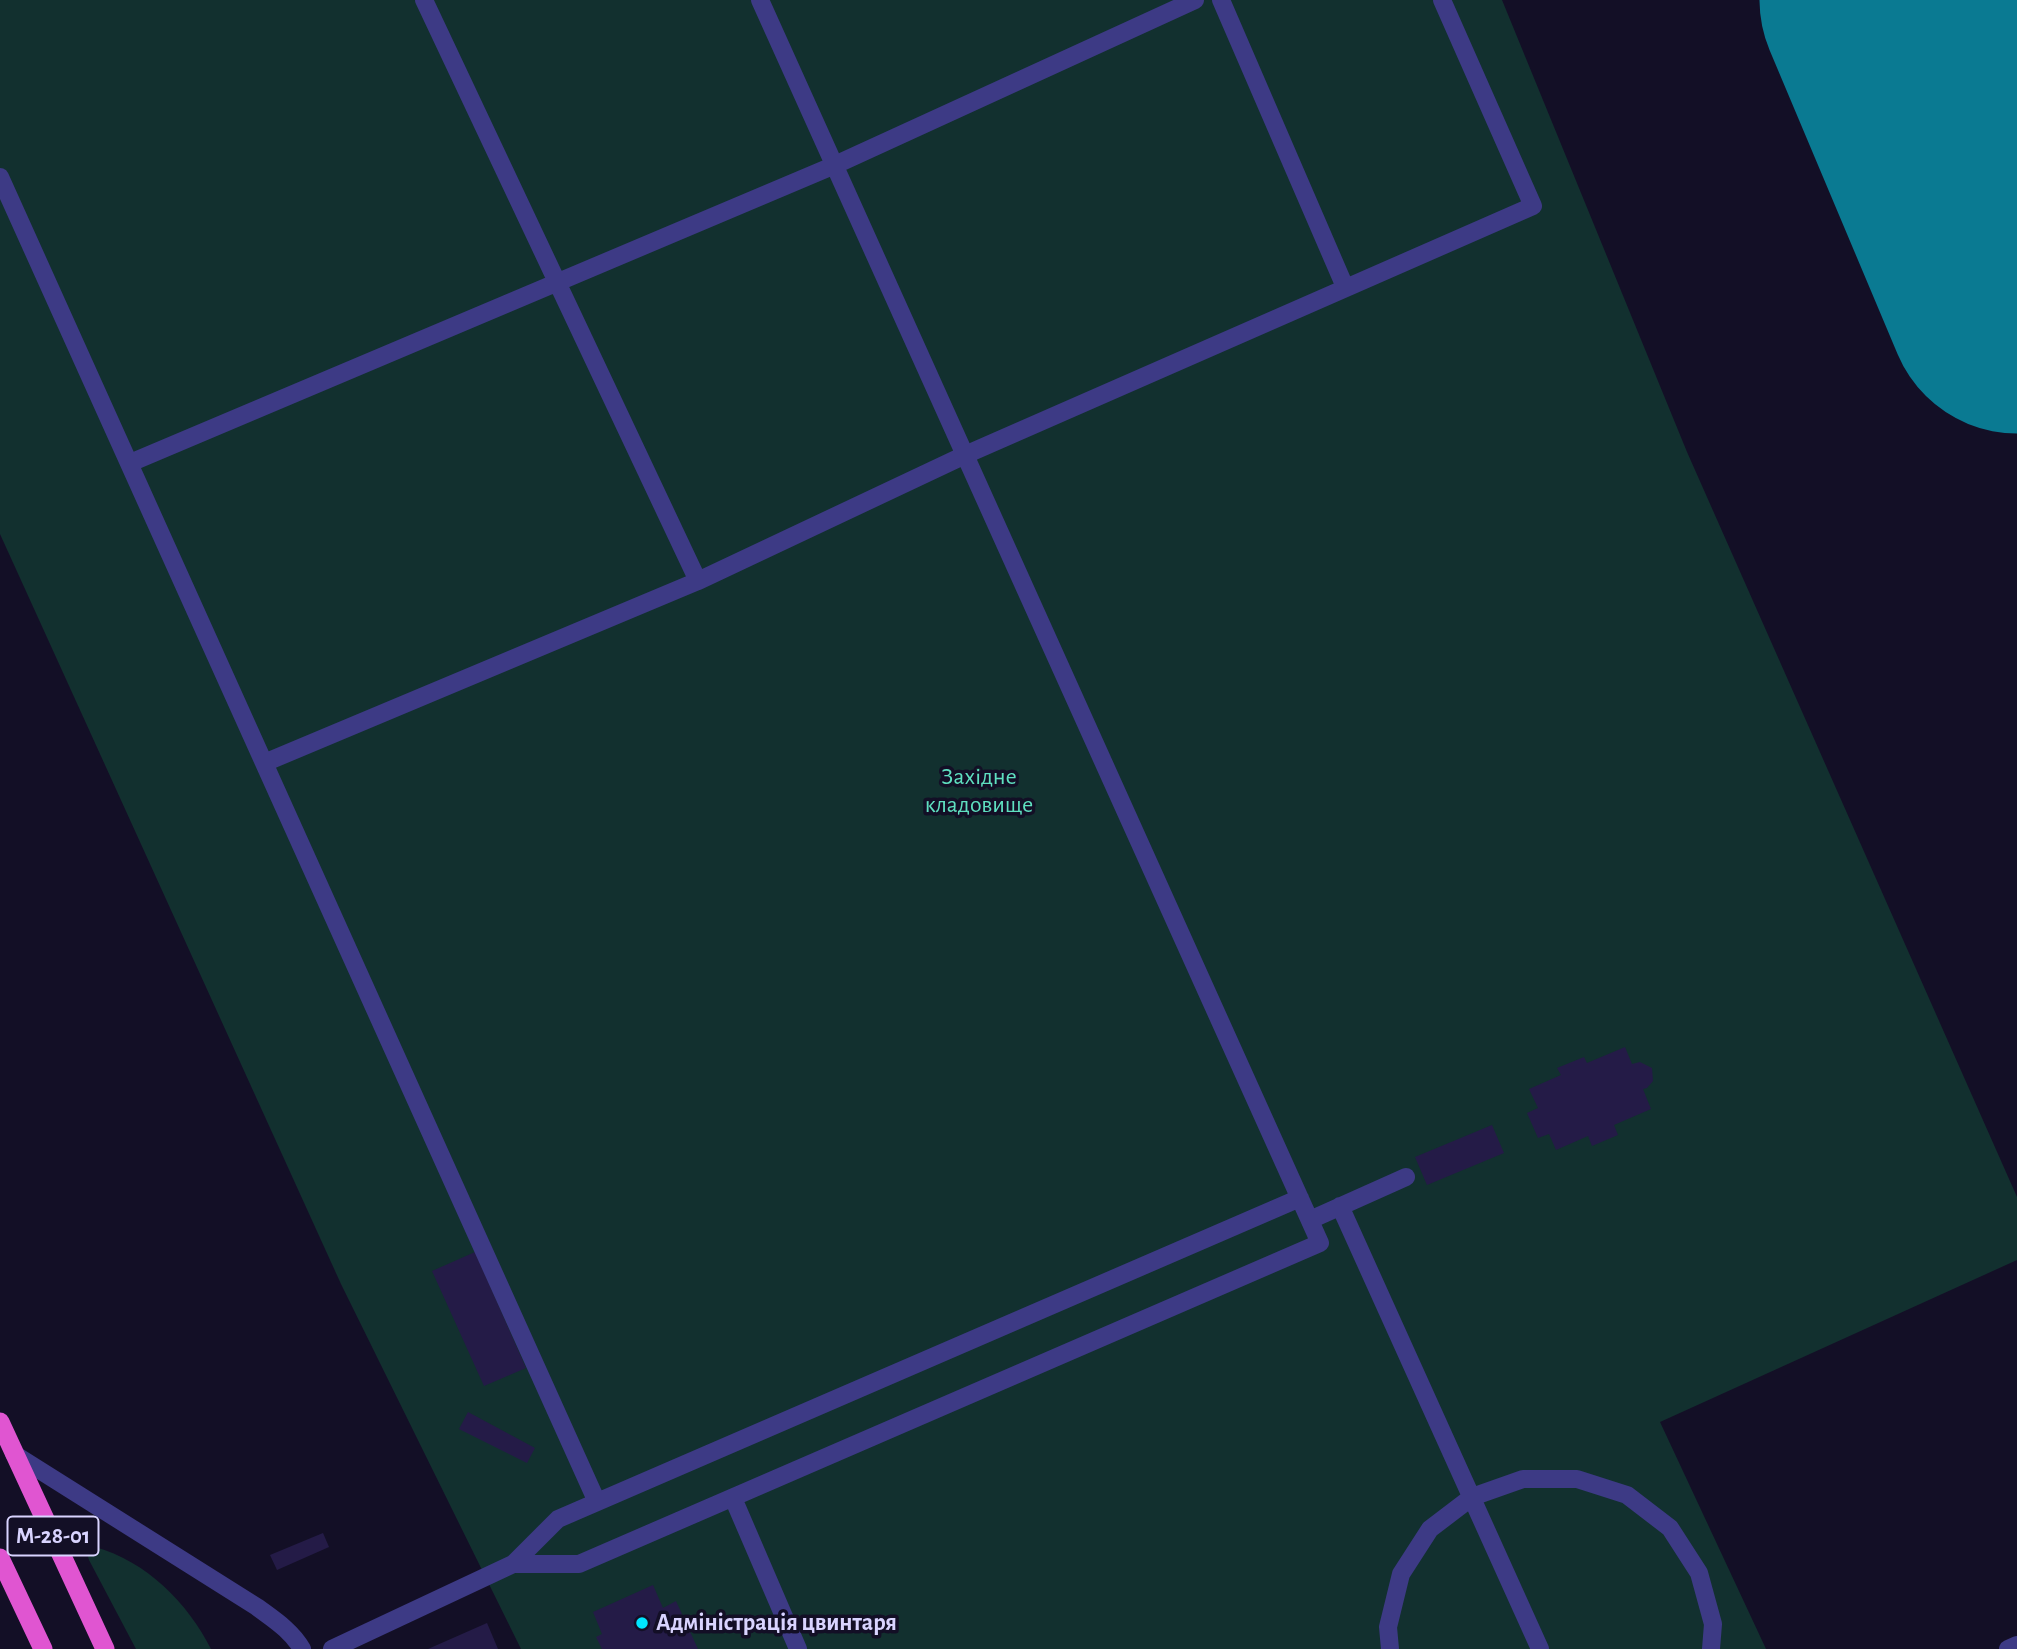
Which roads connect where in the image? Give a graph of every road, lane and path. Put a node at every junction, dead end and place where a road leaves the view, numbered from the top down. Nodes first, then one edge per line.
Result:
1 (424, 0) edge
2 (760, 0) edge
3 (1195, 0) edge
4 (1221, 0) edge
5 (1442, 0) edge
6 (835, 165) junction
7 (0, 177) edge
8 (557, 283) junction
9 (1345, 287) junction
10 (965, 455) junction
11 (130, 463) junction
12 (698, 582) junction
13 (264, 762) junction
14 (1406, 1177) dead end
15 (1300, 1198) junction
16 (1340, 1206) junction
17 (1310, 1220) junction
18 (0, 1422) edge
19 (15, 1454) junction
20 (1472, 1497) junction
21 (733, 1498) junction
22 (597, 1502) junction
23 (0, 1558) edge
24 (513, 1564) junction
25 (2017, 1645) edge
26 (43, 1649) edge
27 (105, 1649) edge
28 (302, 1649) edge
29 (332, 1649) edge
30 (798, 1649) edge
31 (1390, 1649) edge
32 (1540, 1649) edge
33 (1711, 1649) edge
34 (2008, 1649) edge

1 - 8 lane
2 - 6 lane
3 - 6 lane
4 - 9 lane
5 - 9 lane
6 - 8 lane
6 - 10 lane
7 - 11 lane
8 - 11 lane
8 - 12 lane
9 - 10 lane
10 - 12 lane
10 - 15 lane
11 - 13 lane
12 - 13 lane
13 - 22 lane
14 - 16 lane
15 - 17 lane
15 - 22 lane
16 - 17 lane
16 - 20 lane
17 - 21 lane
18 - 19 highway, М-28-01
19 - 27 highway, М-28-01
19 - 28 lane
20 - 31 lane
20 - 32 lane
20 - 33 lane
21 - 24 lane
21 - 30 lane
22 - 24 lane
23 - 26 highway, М-28-01
24 - 29 lane
25 - 34 lane

